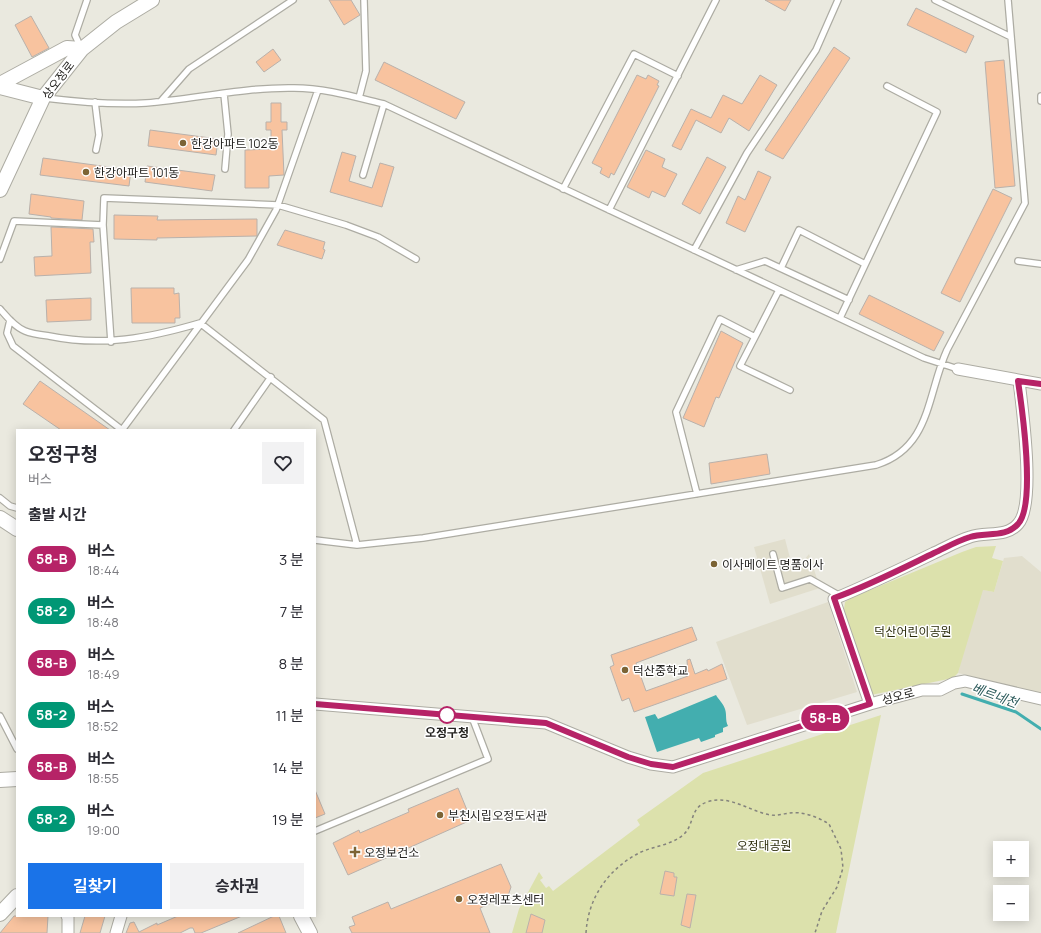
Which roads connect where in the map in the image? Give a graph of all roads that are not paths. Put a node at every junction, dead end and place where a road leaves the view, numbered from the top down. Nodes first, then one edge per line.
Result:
1 (87, 0) edge
2 (152, 0) edge
3 (293, 0) edge
4 (364, 0) edge
5 (716, 0) edge
6 (838, 0) edge
7 (935, 0) edge
8 (1008, 0) edge
9 (1011, 37) junction
10 (82, 49) junction
11 (678, 76) junction
12 (0, 85) edge
13 (887, 86) dead end
14 (318, 90) junction
15 (224, 94) junction
16 (43, 98) junction
17 (359, 98) junction
18 (161, 101) junction
19 (95, 102) junction
20 (384, 104) junction
21 (96, 150) dead end
22 (224, 168) dead end
23 (363, 175) dead end
24 (563, 189) junction
25 (0, 190) edge
26 (278, 205) junction
27 (610, 210) junction
28 (103, 224) junction
29 (694, 250) junction
30 (0, 259) edge
31 (416, 260) dead end
32 (1018, 261) dead end
33 (865, 264) junction
34 (1041, 264) edge
35 (781, 268) junction
36 (736, 270) junction
37 (779, 290) junction
38 (849, 300) junction
39 (0, 309) edge
40 (840, 318) junction
41 (10, 320) junction
42 (200, 323) junction
43 (755, 337) junction
44 (111, 342) junction
45 (941, 363) junction
46 (958, 369) joint
47 (271, 377) junction
48 (1018, 381) junction
49 (1041, 384) edge
50 (790, 390) dead end
51 (121, 429) edge
52 (123, 429) edge
53 (235, 429) edge
54 (697, 494) junction
55 (0, 498) edge
56 (16, 508) edge
57 (0, 518) edge
58 (16, 528) edge
59 (316, 540) edge
60 (358, 546) junction
61 (773, 554) dead end
62 (840, 596) junction
63 (1041, 698) edge
64 (316, 704) edge
65 (870, 704) junction
66 (0, 716) edge
67 (472, 717) junction
68 (16, 747) edge
69 (16, 779) edge
70 (0, 780) edge
71 (316, 831) edge
72 (16, 897) edge
73 (0, 914) edge
74 (68, 917) edge
75 (121, 917) edge
76 (302, 917) edge
77 (68, 933) edge
78 (116, 933) edge
79 (310, 933) edge

1 - 10 lane
2 - 10 street, 상오정로
3 - 18 lane
4 - 17 lane
5 - 11 lane
6 - 29 lane
7 - 9 lane
8 - 9 lane
9 - 45 lane
10 - 12 street
10 - 16 street, 상오정로
11 - 24 lane
11 - 27 lane
12 - 16 street
13 - 33 lane
14 - 15 lane
14 - 17 lane
14 - 26 lane
15 - 18 lane
15 - 22 lane
16 - 19 lane
16 - 25 street, 상오정로
17 - 20 lane
18 - 19 lane
19 - 21 lane
20 - 23 lane
20 - 24 lane
24 - 27 lane
26 - 28 lane
26 - 31 lane
26 - 42 lane
27 - 29 lane
28 - 30 lane
28 - 44 lane
29 - 36 lane
32 - 34 lane
33 - 35 lane
33 - 38 lane
35 - 36 lane
35 - 38 lane
36 - 37 lane
37 - 40 lane
37 - 43 lane
38 - 40 lane
39 - 41 lane
40 - 45 lane
41 - 44 lane
41 - 51 lane
42 - 44 lane
42 - 47 lane
42 - 52 lane
43 - 50 lane
43 - 54 lane
45 - 46 lane
45 - 54 lane
46 - 48 street
47 - 53 lane
47 - 60 lane
48 - 49 street
48 - 62 street
54 - 60 lane
55 - 56 lane
57 - 58 street
59 - 60 lane
61 - 62 lane
62 - 65 street
63 - 65 street, 성오로
64 - 67 street, 성오로
65 - 67 street, 성오로
66 - 68 lane
67 - 71 lane
69 - 70 street
72 - 73 street
74 - 77 street
75 - 78 street
76 - 79 street

